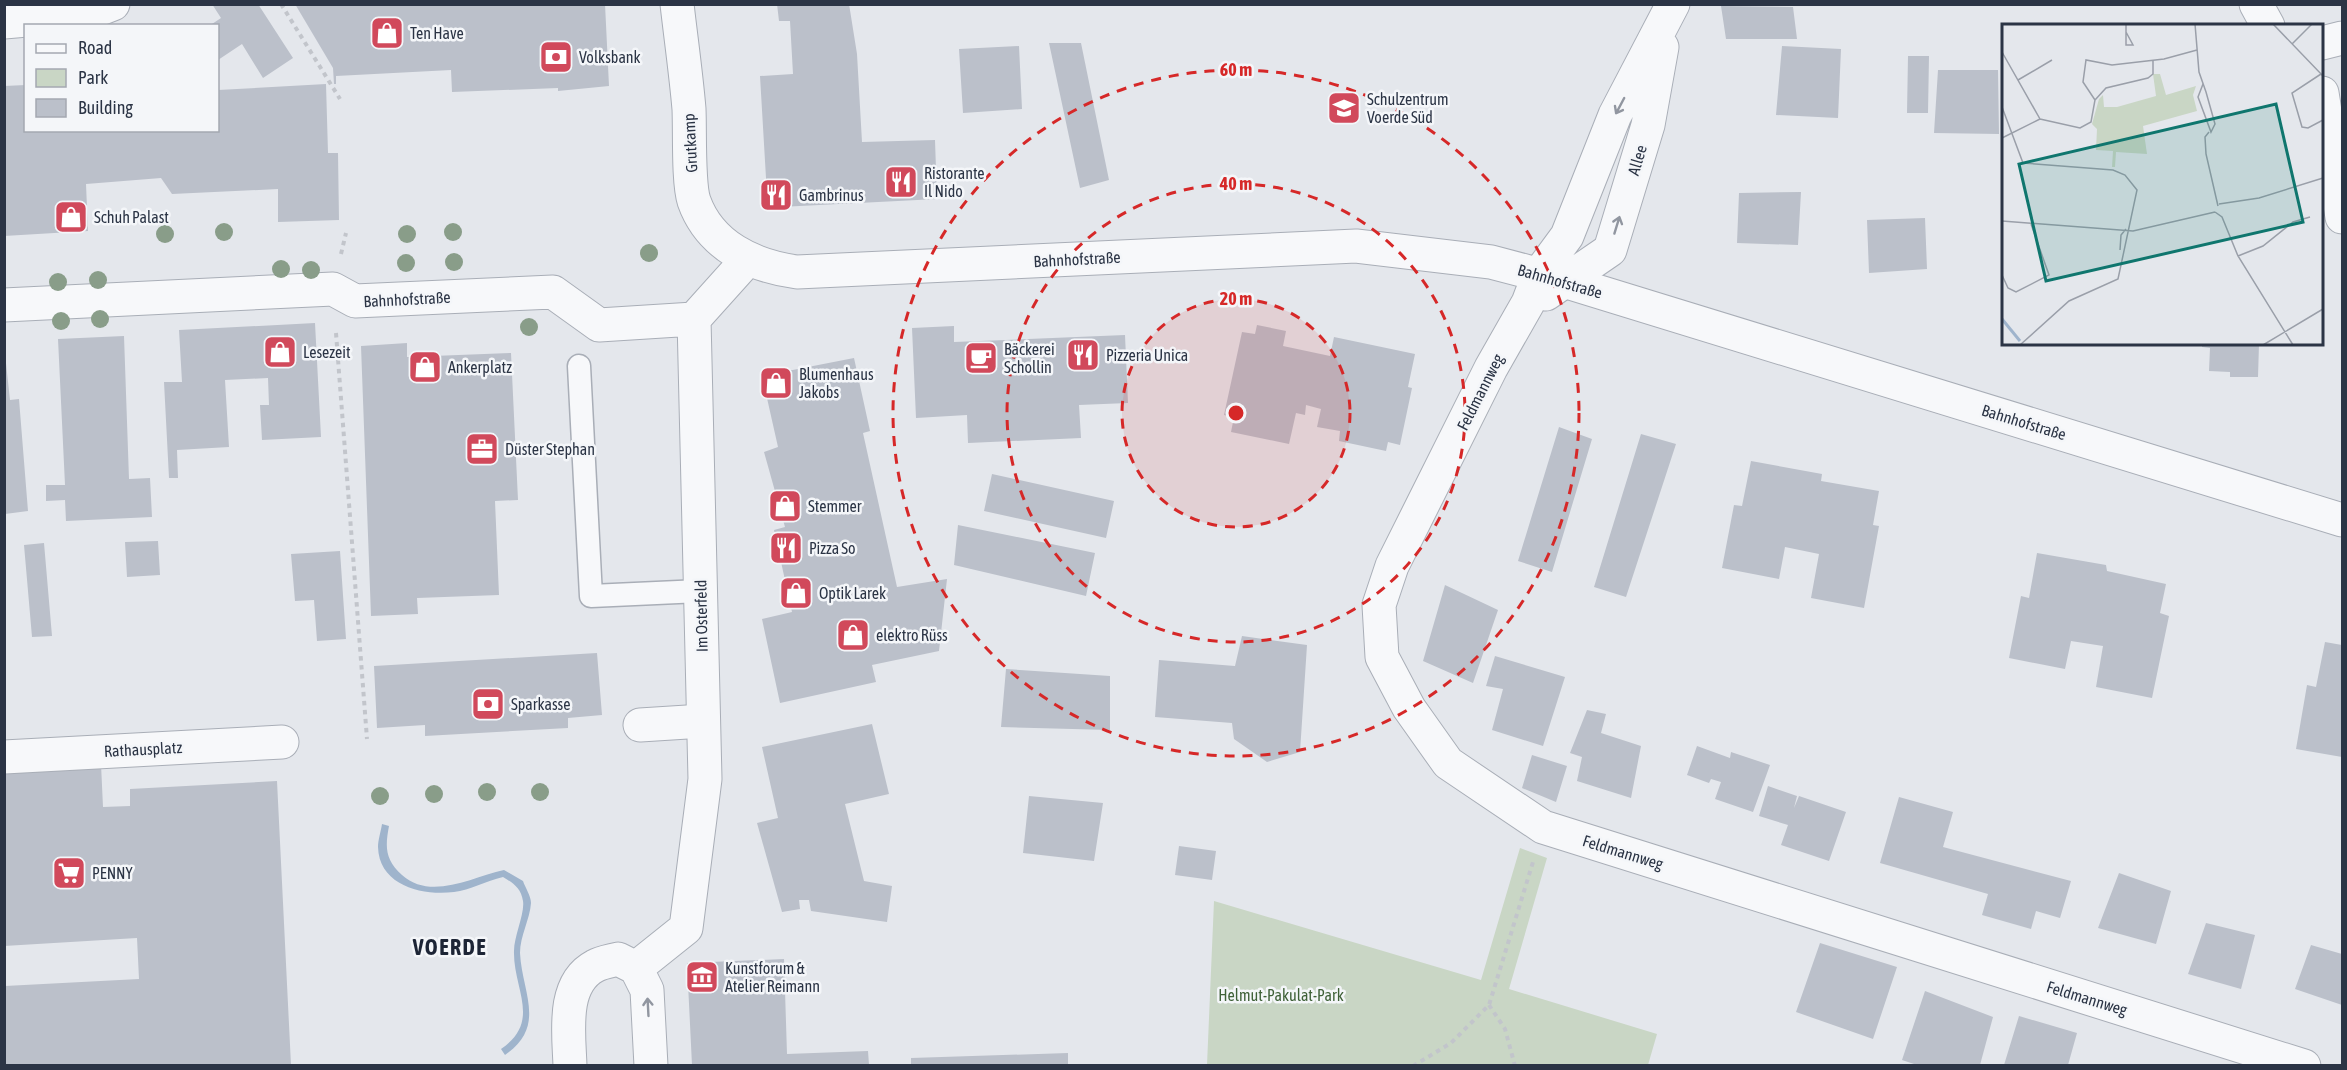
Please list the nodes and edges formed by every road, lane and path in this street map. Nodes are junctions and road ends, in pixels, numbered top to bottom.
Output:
1 (113, 4) edge
2 (281, 4) edge
3 (677, 4) edge
4 (2256, 4) edge
5 (1670, 11) edge
6 (4, 22) edge
7 (2267, 24) edge
8 (2343, 38) edge
9 (2323, 44) edge
10 (340, 99) dead end
11 (2323, 99) edge
12 (2343, 217) edge
13 (747, 260) junction
14 (1545, 286) junction
15 (333, 289) junction
16 (4, 305) edge
17 (694, 319) junction
18 (579, 366) dead end
19 (2343, 520) edge
20 (700, 591) junction
21 (704, 721) junction
22 (640, 725) dead end
23 (367, 739) dead end
24 (282, 742) dead end
25 (4, 757) edge
26 (1544, 827) junction
27 (636, 968) junction
28 (1489, 1005) junction
29 (570, 1065) edge
30 (651, 1065) edge
31 (1413, 1065) edge
32 (1515, 1065) edge
33 (2304, 1065) edge

1 - 6 street
2 - 10 path
3 - 13 street, Grutkamp
4 - 7 street
5 -> 14 street, Allee
14 -> 5 street, Allee
8 - 9 street
11 - 12 street
13 - 14 street, Bahnhofstraße
13 - 17 street
14 - 19 street, Bahnhofstraße
14 - 26 street, Feldmannweg
15 - 16 street, Bahnhofstraße
15 - 17 street, Bahnhofstraße
15 - 23 path
17 - 20 street, Im Osterfeld
18 - 20 lane
20 - 21 street, Im Osterfeld
21 - 22 street
21 - 27 street, Im Osterfeld
24 - 25 street, Rathausplatz
26 - 28 path
26 - 33 street, Feldmannweg
27 - 29 street
30 -> 27 street
28 - 31 path
28 - 32 path

